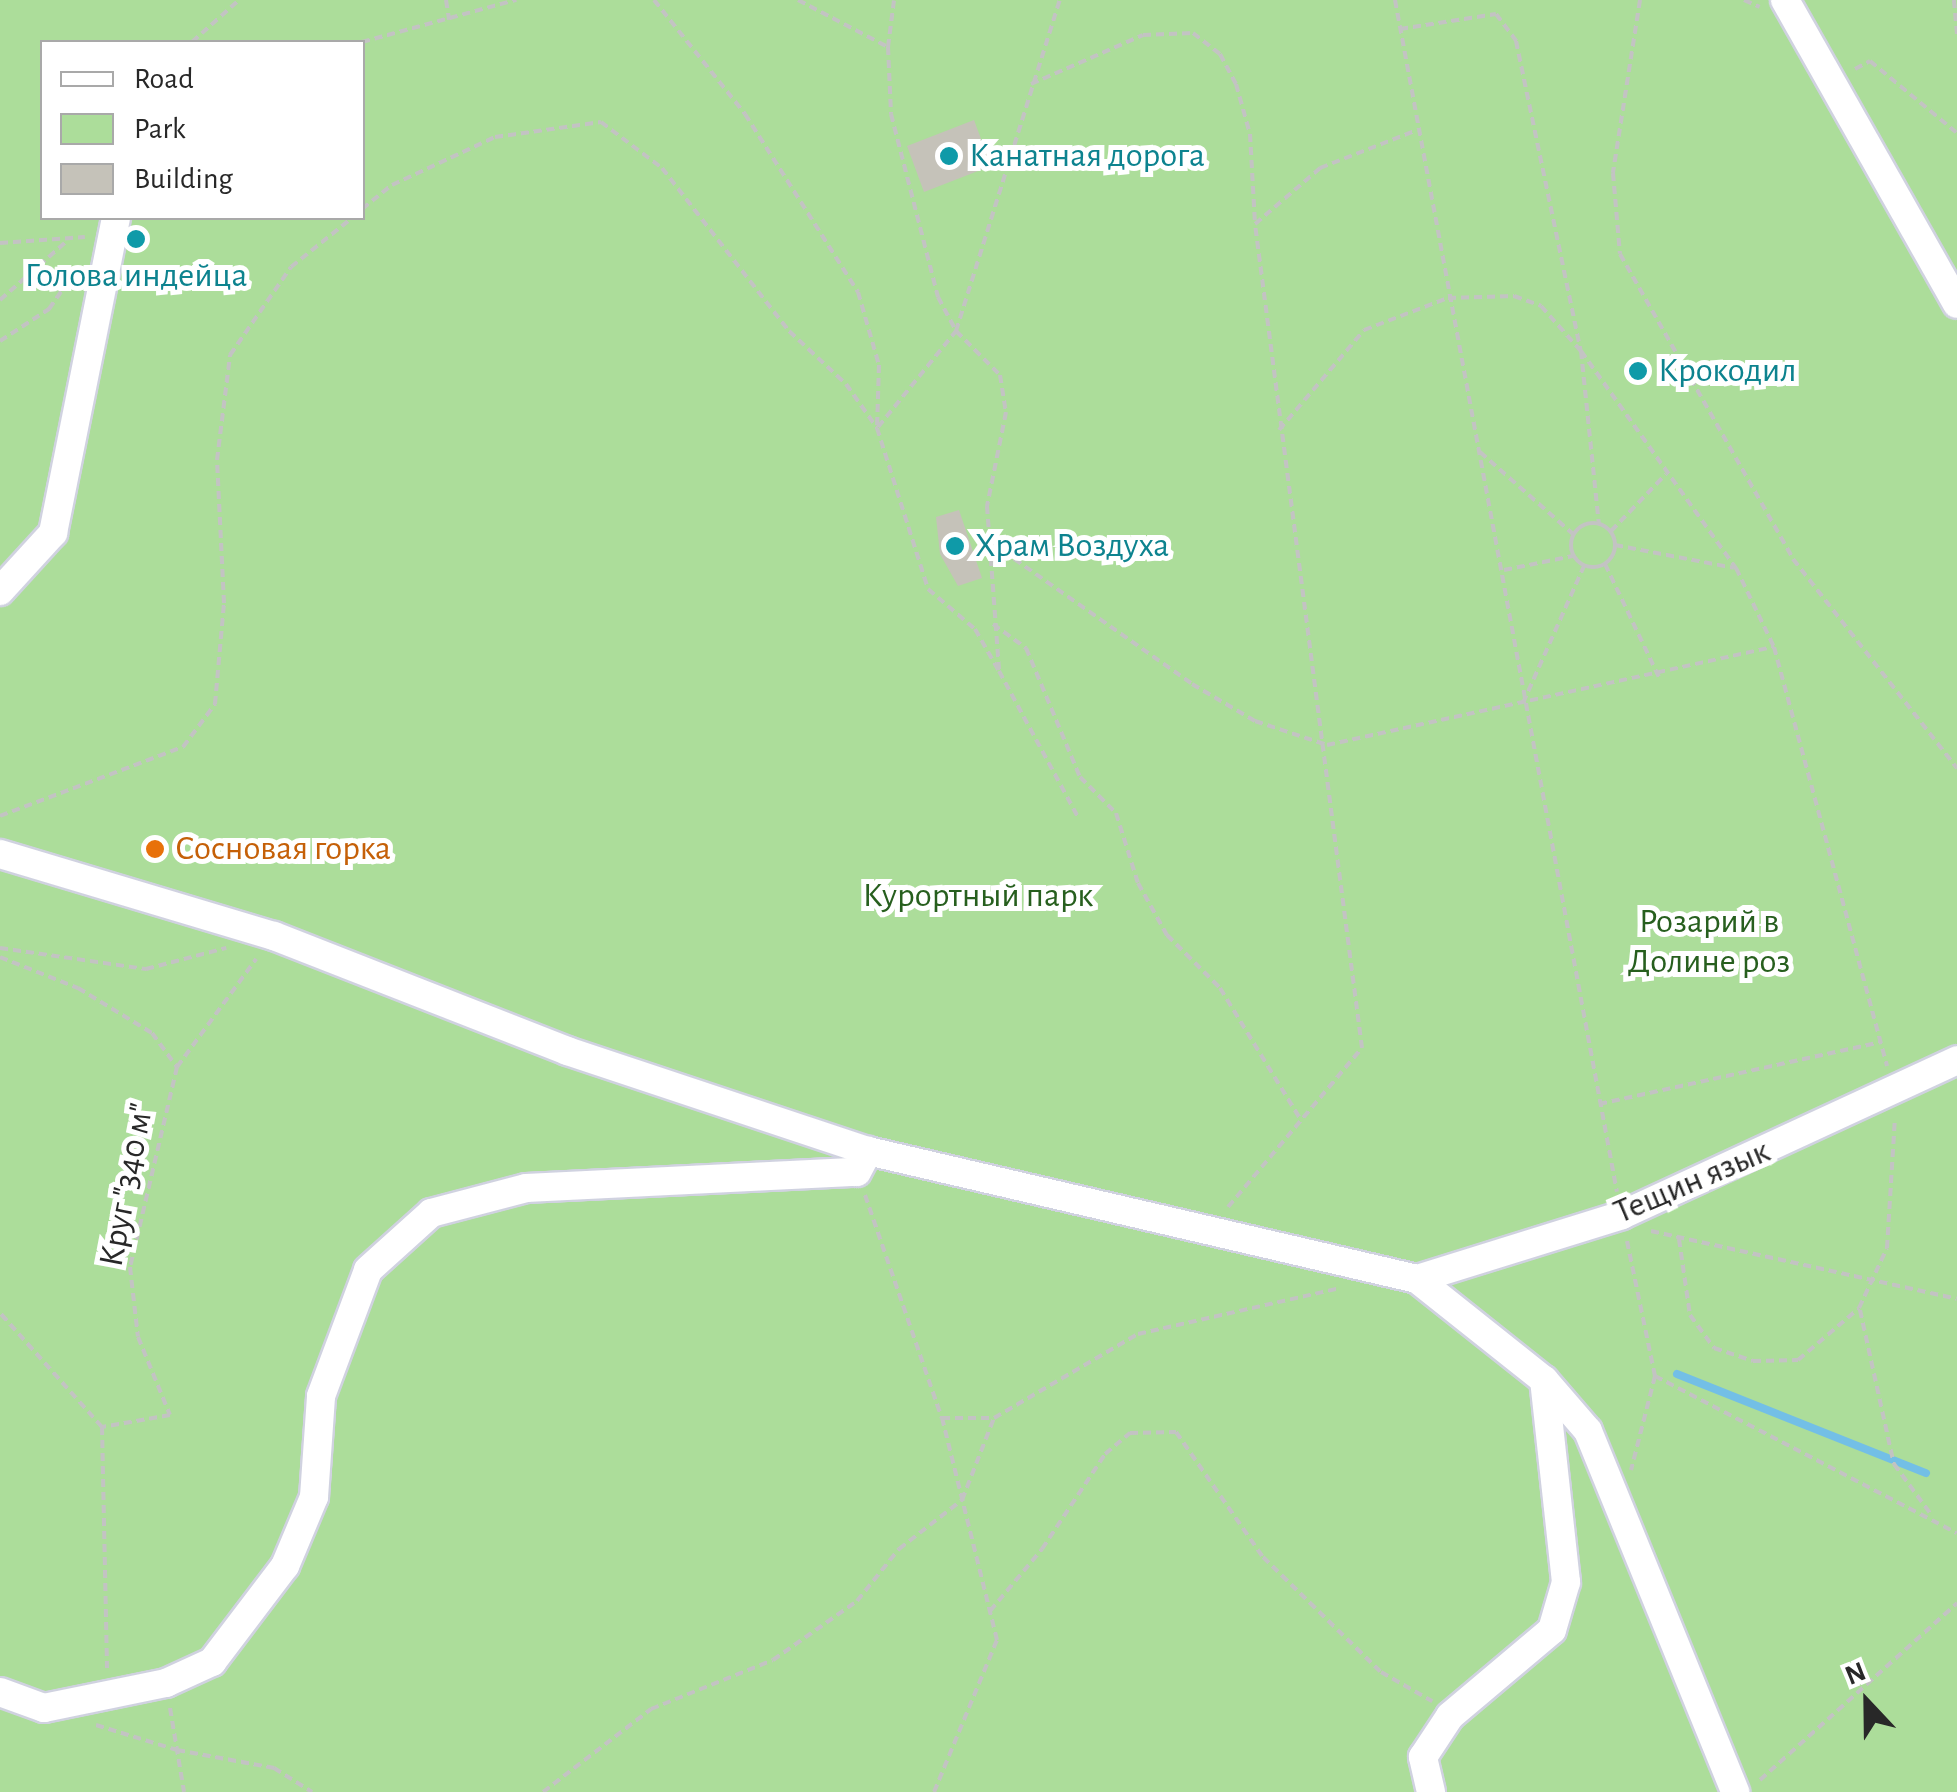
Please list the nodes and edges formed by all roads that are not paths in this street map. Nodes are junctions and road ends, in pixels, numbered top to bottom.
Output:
1 (1786, 0) edge
2 (108, 227) edge
3 (1957, 304) edge
4 (0, 590) edge
5 (0, 854) edge
6 (1957, 1060) edge
7 (862, 1162) junction
8 (1417, 1279) junction
9 (1544, 1380) junction
10 (0, 1692) edge
11 (1431, 1792) edge
12 (1735, 1792) edge

1 - 3 lane
2 - 4 lane
5 - 7 lane
6 - 8 lane, Тещин язык
7 - 8 lane
7 - 10 lane
8 - 9 lane
9 - 11 lane
9 - 12 lane

